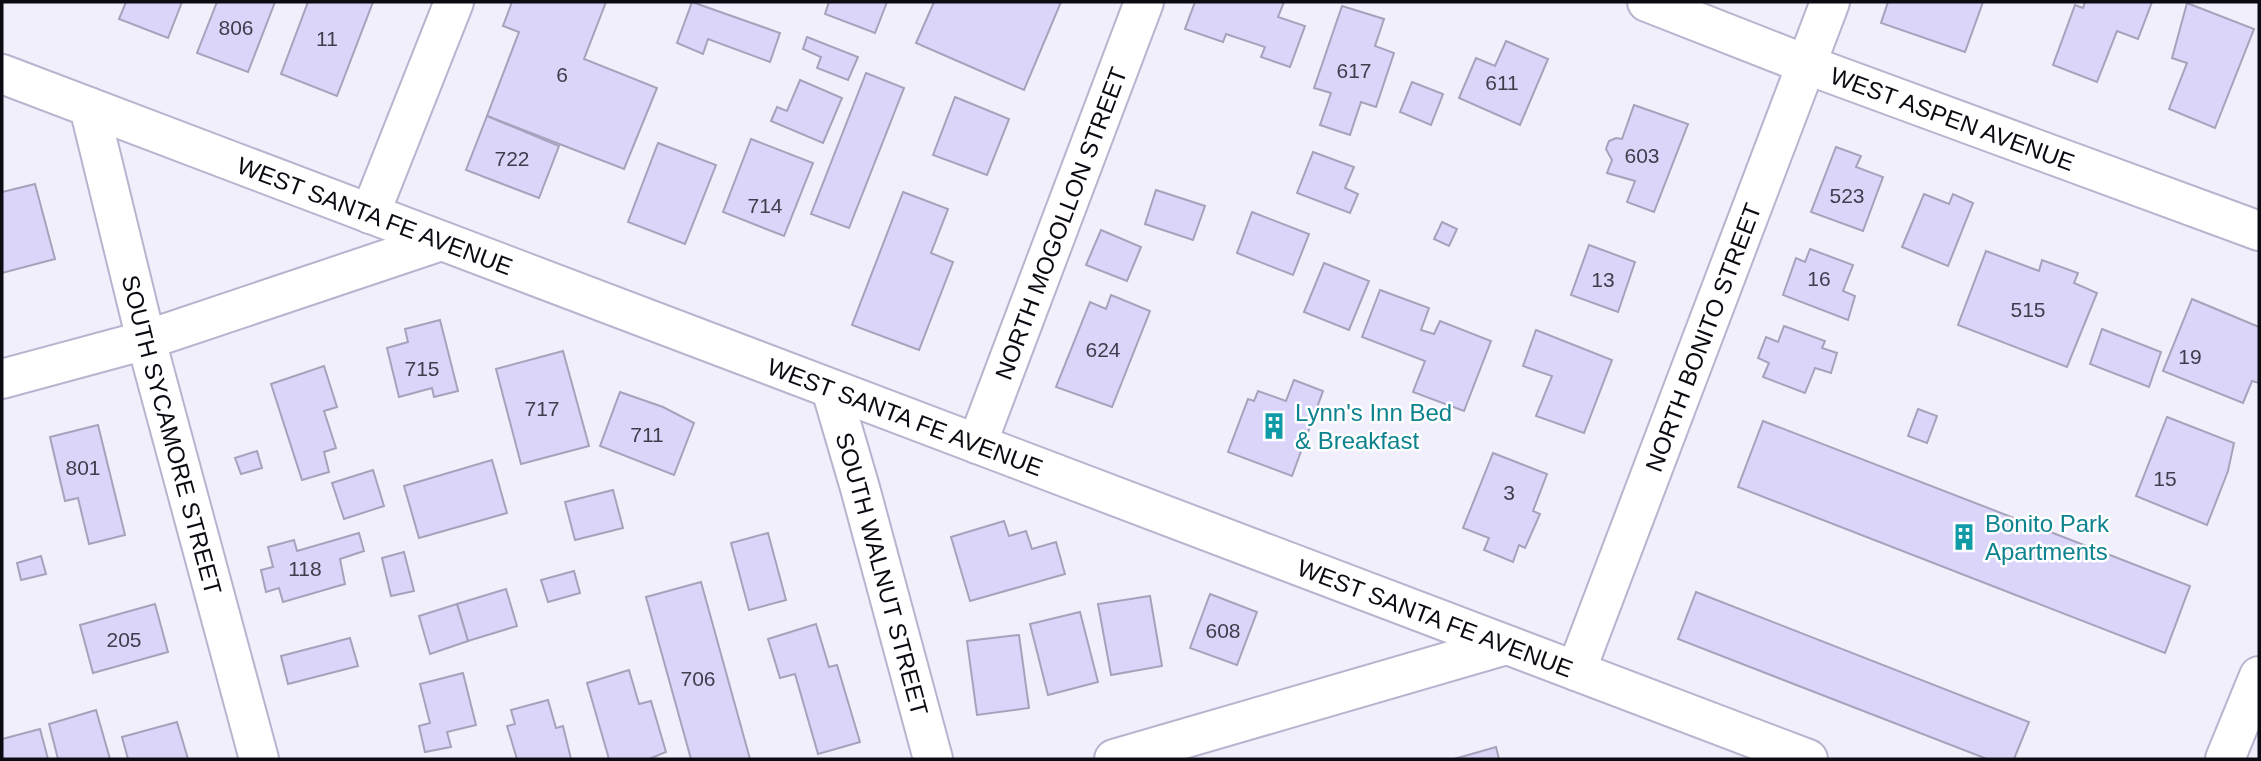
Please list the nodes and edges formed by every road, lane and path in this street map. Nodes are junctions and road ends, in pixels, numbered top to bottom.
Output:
1 (454, 2) edge
2 (1144, 2) edge
3 (1647, 2) edge
4 (1830, 2) edge
5 (1805, 64) junction
6 (2, 74) edge
7 (89, 107) junction
8 (370, 214) junction
9 (2259, 231) edge
10 (441, 241) junction
11 (146, 340) junction
12 (2, 379) edge
13 (831, 388) junction
14 (977, 444) junction
15 (1506, 645) junction
16 (1576, 671) junction
17 (2259, 676) edge
18 (259, 759) edge
19 (933, 759) edge
20 (1114, 759) edge
21 (1808, 759) edge
22 (2225, 759) edge

1 - 8 street
2 - 14 street, NORTH MOGOLLON STREET
3 - 5 street, WEST ASPEN AVENUE
4 - 5 street, NORTH BONITO STREET
5 - 9 street, WEST ASPEN AVENUE
5 - 16 street, NORTH BONITO STREET
6 - 7 street, WEST SANTA FE AVENUE
7 - 8 street, WEST SANTA FE AVENUE
7 - 11 street, SOUTH SYCAMORE STREET
8 - 10 street, WEST SANTA FE AVENUE
10 - 11 street
10 - 13 street, WEST SANTA FE AVENUE
11 - 12 street
11 - 18 street, SOUTH SYCAMORE STREET
13 - 14 street, WEST SANTA FE AVENUE
13 - 19 street, SOUTH WALNUT STREET
14 - 15 street, WEST SANTA FE AVENUE
15 - 16 street, WEST SANTA FE AVENUE
15 - 20 street
16 - 21 street, WEST SANTA FE AVENUE
17 - 22 street

